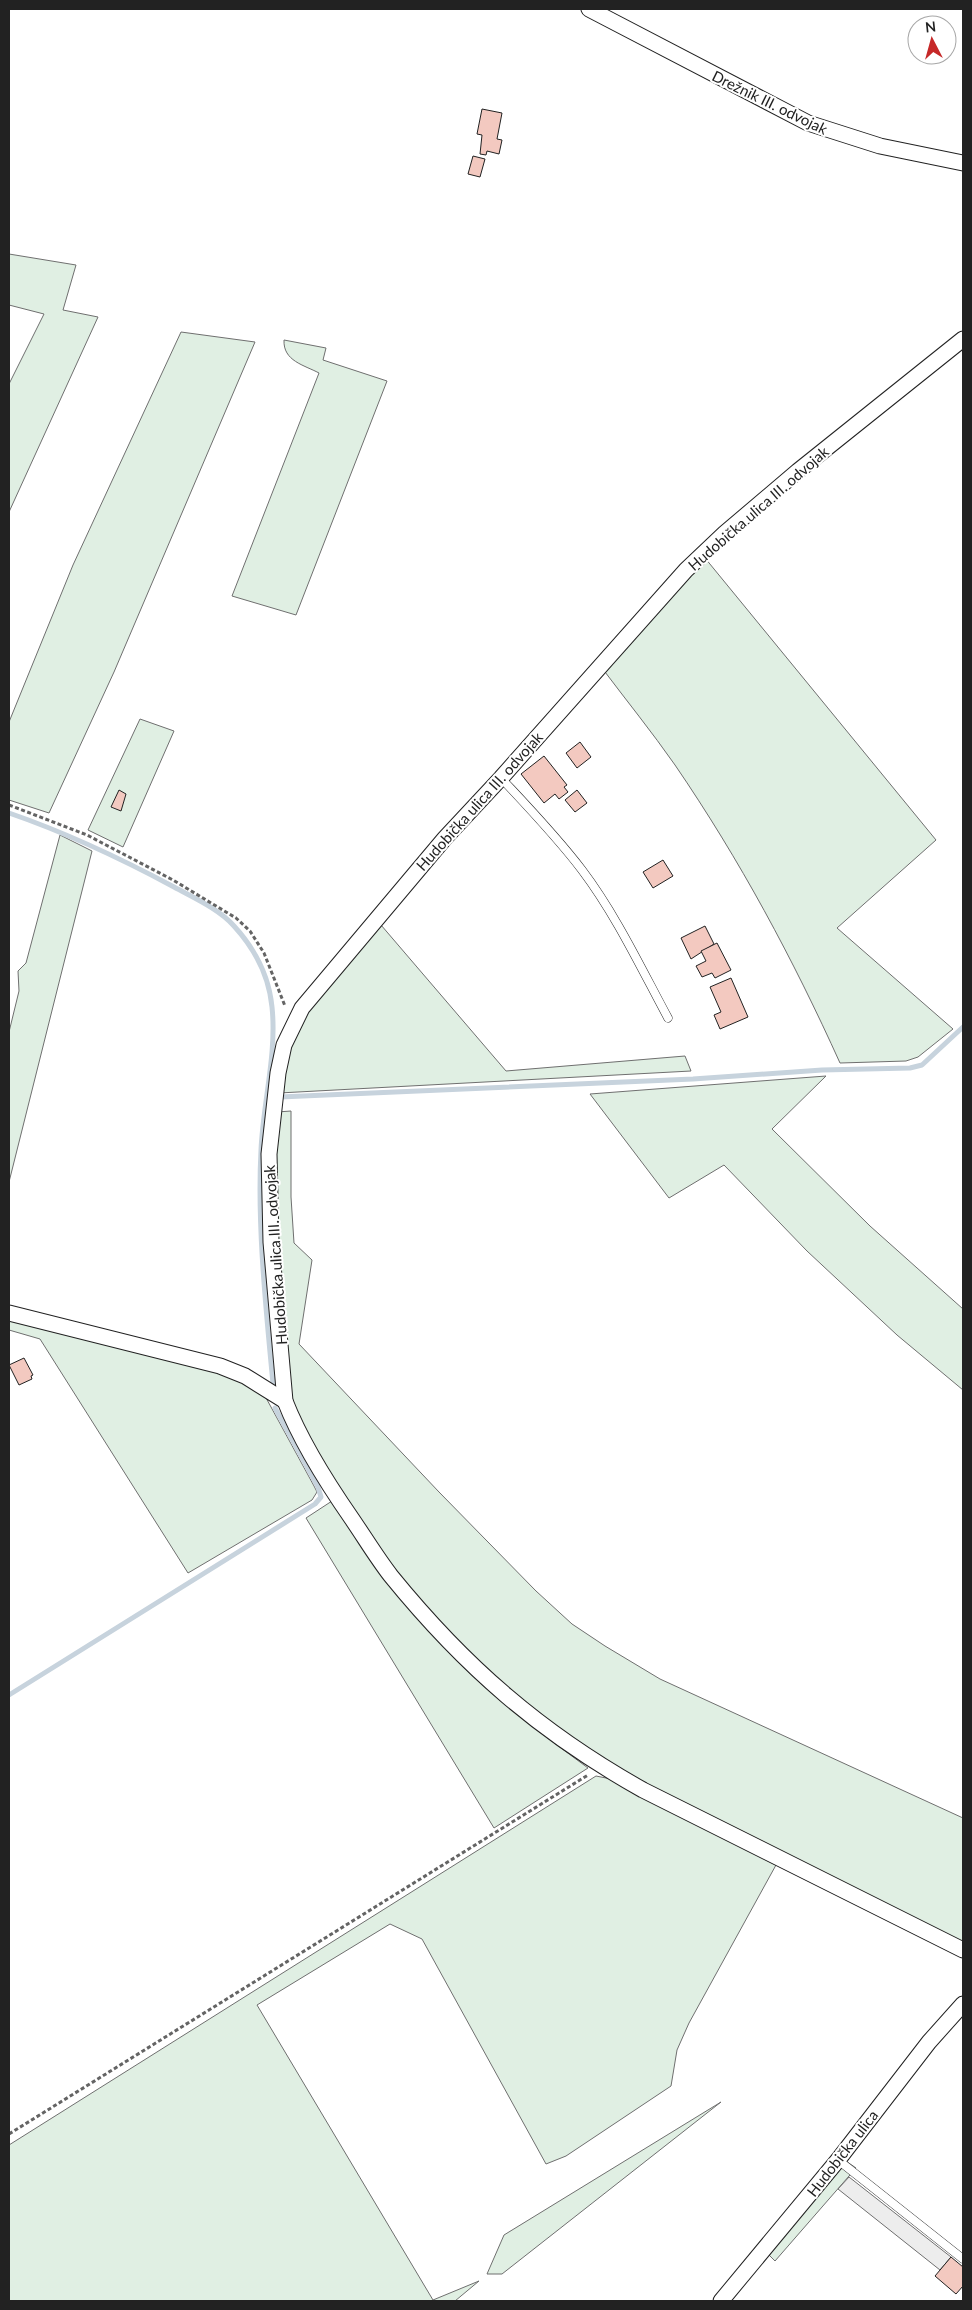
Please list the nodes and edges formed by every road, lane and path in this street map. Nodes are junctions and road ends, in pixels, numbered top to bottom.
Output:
1 (589, 9) edge
2 (963, 162) edge
3 (963, 339) edge
4 (501, 778) junction
5 (9, 805) edge
6 (668, 1018) dead end
7 (292, 1028) junction
8 (9, 1313) edge
9 (285, 1401) junction
10 (601, 1766) junction
11 (963, 1950) edge
12 (963, 2004) edge
13 (9, 2134) edge
14 (838, 2160) junction
15 (963, 2259) edge
16 (721, 2301) edge

1 - 2 street, Drežnik III. odvojak
3 - 4 street, Hudobička ulica III. odvojak
4 - 6 lane
4 - 7 street, Hudobička ulica III. odvojak
5 - 7 path
7 - 9 street, Hudobička ulica III. odvojak
8 - 9 street
9 - 10 street
10 - 11 street
10 - 13 path
12 - 14 street, Hudobička ulica
14 - 15 lane
14 - 16 street, Hudobička ulica

